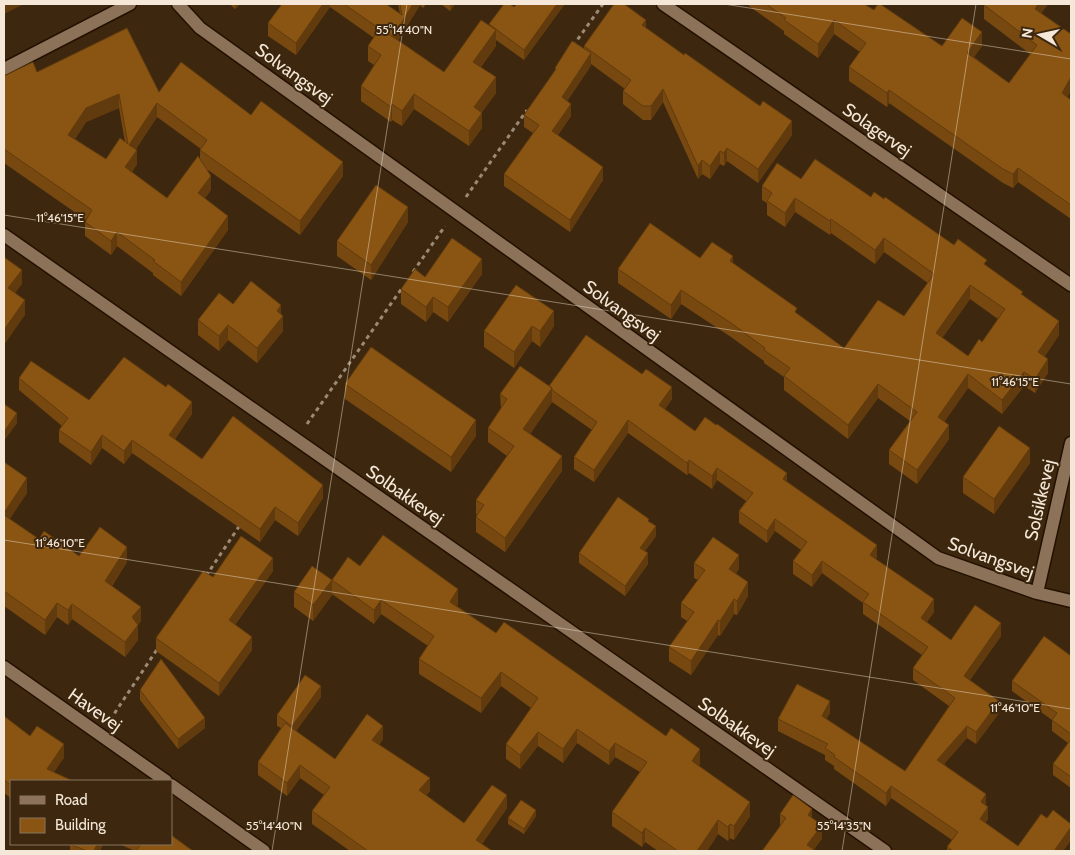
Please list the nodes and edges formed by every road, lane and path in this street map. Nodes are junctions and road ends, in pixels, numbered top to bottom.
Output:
1 (130, 4) edge
2 (178, 4) edge
3 (603, 4) edge
4 (662, 4) edge
5 (569, 52) edge
6 (4, 69) edge
7 (529, 108) edge
8 (454, 212) junction
9 (4, 235) edge
10 (409, 277) edge
11 (1071, 285) edge
12 (404, 286) edge
13 (296, 440) junction
14 (1071, 443) edge
15 (242, 522) edge
16 (204, 579) edge
17 (1036, 593) junction
18 (1071, 601) edge
19 (160, 645) edge
20 (4, 668) edge
21 (100, 735) junction
22 (165, 780) edge
23 (172, 786) edge
24 (264, 851) edge
25 (885, 851) edge

1 - 6 street
2 - 8 street, Solvangsvej
3 - 5 path
4 - 11 street, Solagervej
7 - 8 path
8 - 10 path
8 - 17 street, Solvangsvej
9 - 13 street, Solbakkevej
12 - 13 path
13 - 25 street, Solbakkevej
14 - 17 street, Solsikkevej
15 - 16 path
17 - 18 street, Solvangsvej
19 - 21 path
20 - 21 street, Havevej
21 - 22 street, Havevej
23 - 24 street

